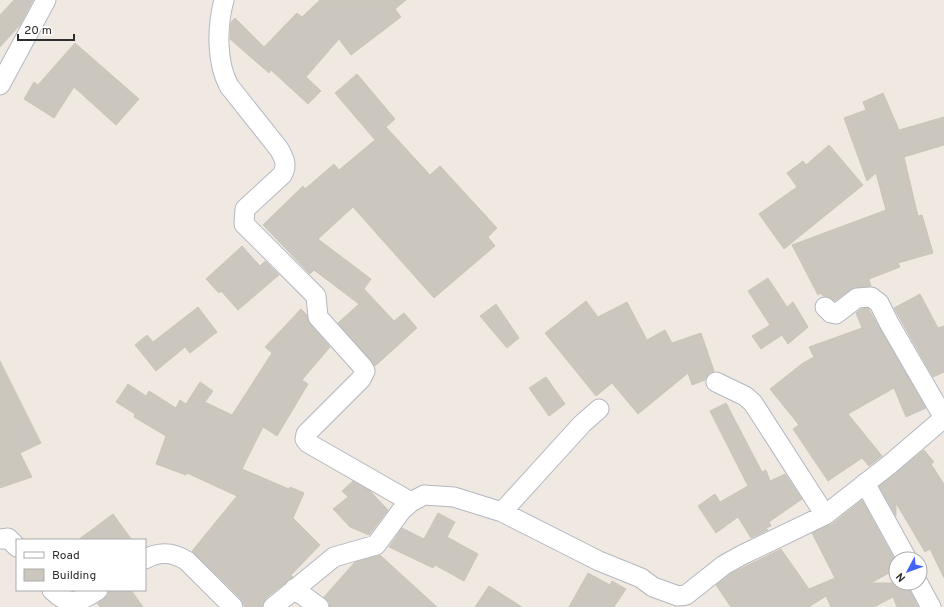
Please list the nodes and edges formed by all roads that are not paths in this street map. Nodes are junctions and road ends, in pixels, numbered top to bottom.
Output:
1 (46, 0) edge
2 (224, 0) edge
3 (0, 85) edge
4 (825, 307) dead end
5 (716, 382) dead end
6 (599, 409) dead end
7 (865, 483) junction
8 (411, 502) junction
9 (502, 512) junction
10 (825, 515) junction
11 (0, 539) edge
12 (16, 546) edge
13 (903, 551) edge
14 (146, 559) edge
15 (294, 588) junction
16 (53, 591) edge
17 (922, 591) edge
18 (92, 599) edge
19 (675, 600) edge
20 (233, 607) edge
21 (273, 607) edge
22 (319, 607) edge
23 (931, 607) edge

1 - 3 street
2 - 8 street
4 - 7 street
5 - 10 street
6 - 9 street
7 - 10 street
7 - 13 street
8 - 9 street
8 - 15 street
9 - 19 street
10 - 19 street
11 - 12 street
14 - 20 street
15 - 21 street
15 - 22 street
16 - 18 street
17 - 23 street

